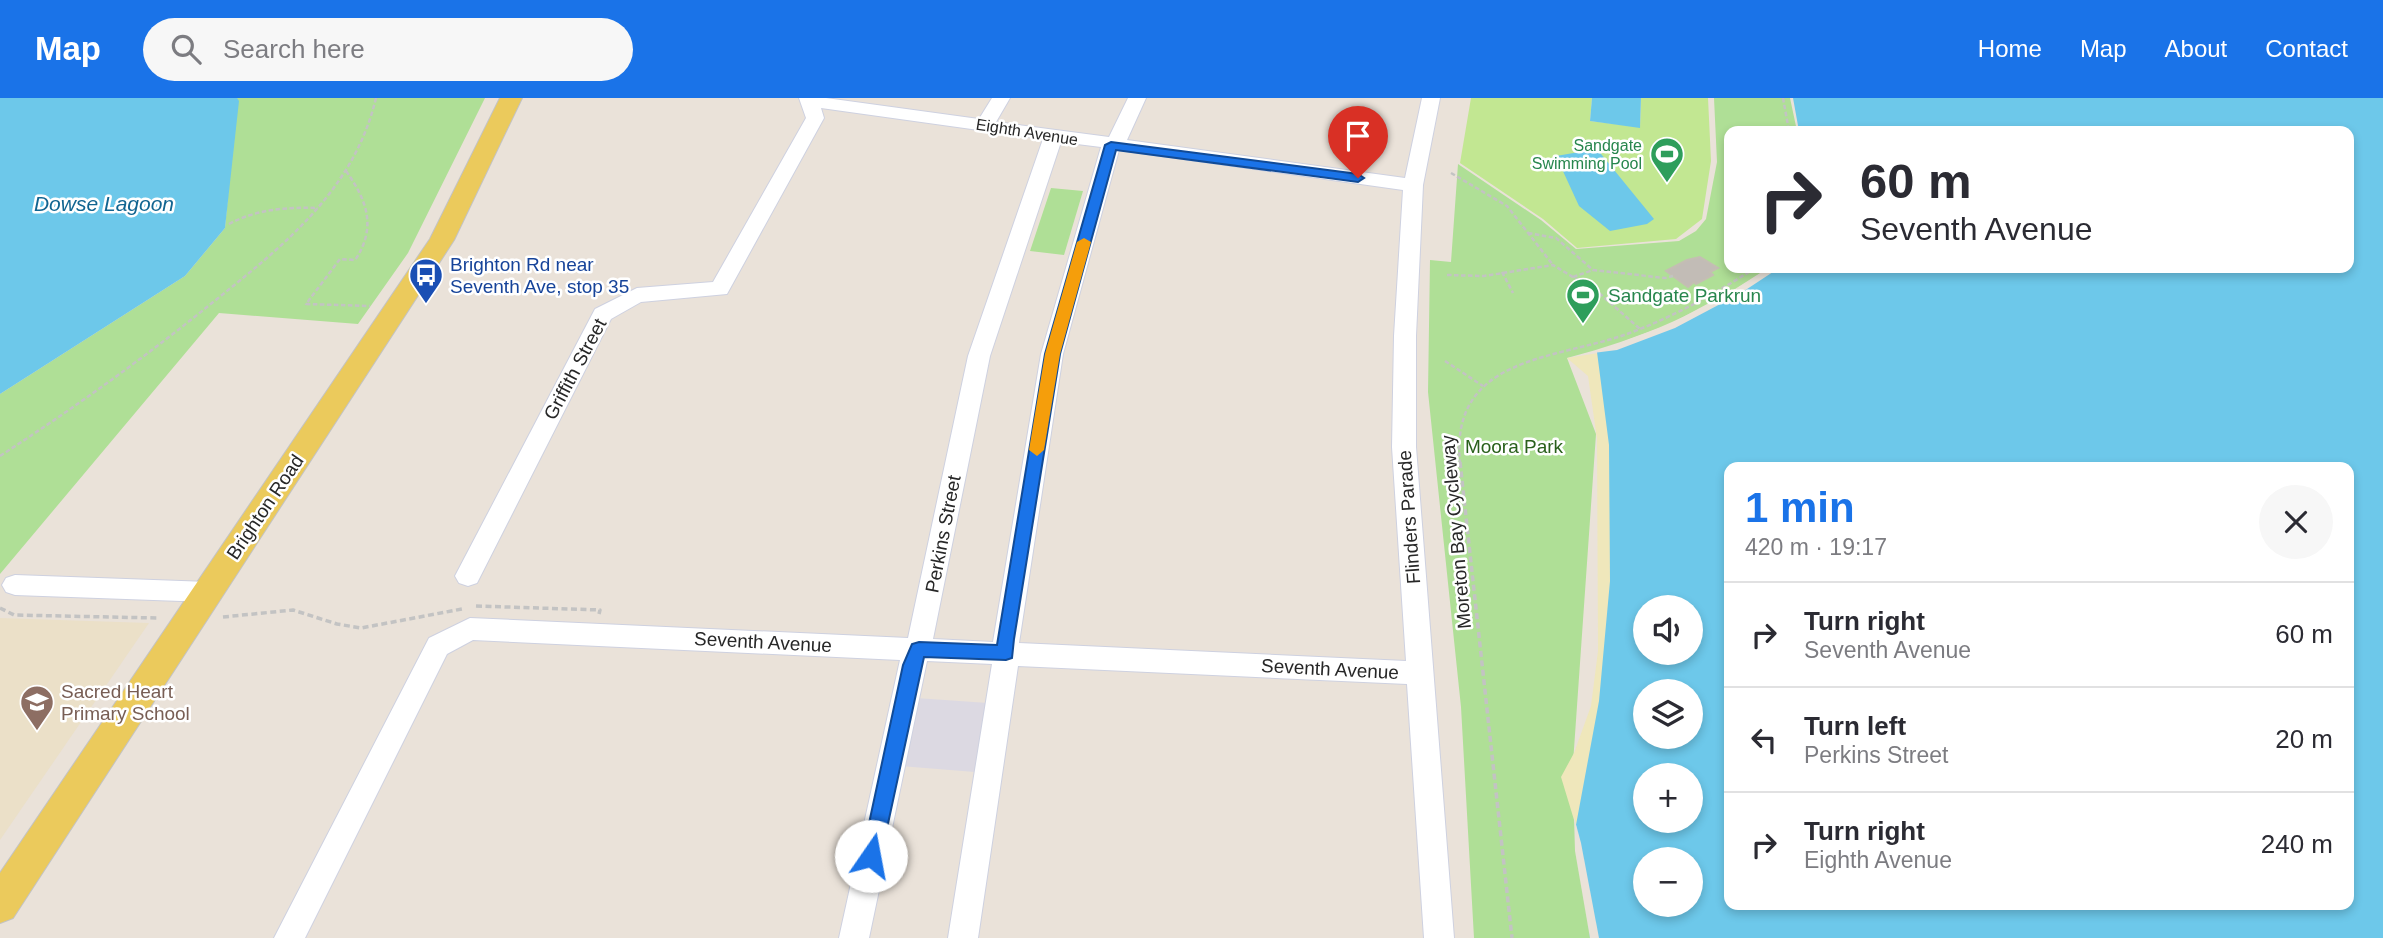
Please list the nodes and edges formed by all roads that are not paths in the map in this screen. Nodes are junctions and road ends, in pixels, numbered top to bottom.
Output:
1 (511, 98) edge
2 (1001, 98) edge
3 (1137, 98) edge
4 (1431, 98) edge
5 (808, 100) edge
6 (985, 125) junction
7 (1054, 136) junction
8 (1111, 145) junction
9 (1413, 185) junction
10 (468, 576) dead end
11 (15, 585) dead end
12 (211, 605) junction
13 (919, 649) junction
14 (1006, 653) junction
15 (1420, 673) junction
16 (0, 905) edge
17 (289, 938) edge
18 (854, 938) edge
19 (962, 938) edge
20 (1439, 938) edge

1 - 12 main road, Brighton Road
2 - 6 street
3 - 8 street
4 - 9 street, Flinders Parade
5 - 6 street, Eighth Avenue
5 - 10 street, Griffith Street
6 - 7 street, Eighth Avenue
7 - 8 street, Eighth Avenue
7 - 13 street, Perkins Street
8 - 9 street, Eighth Avenue
8 - 14 street
9 - 15 street, Flinders Parade
11 - 12 street
12 - 16 main road, Brighton Road
13 - 14 street, Seventh Avenue
13 - 17 street, Seventh Avenue
13 - 18 street, Perkins Street
14 - 15 street, Seventh Avenue
14 - 19 street
15 - 20 street, Flinders Parade

